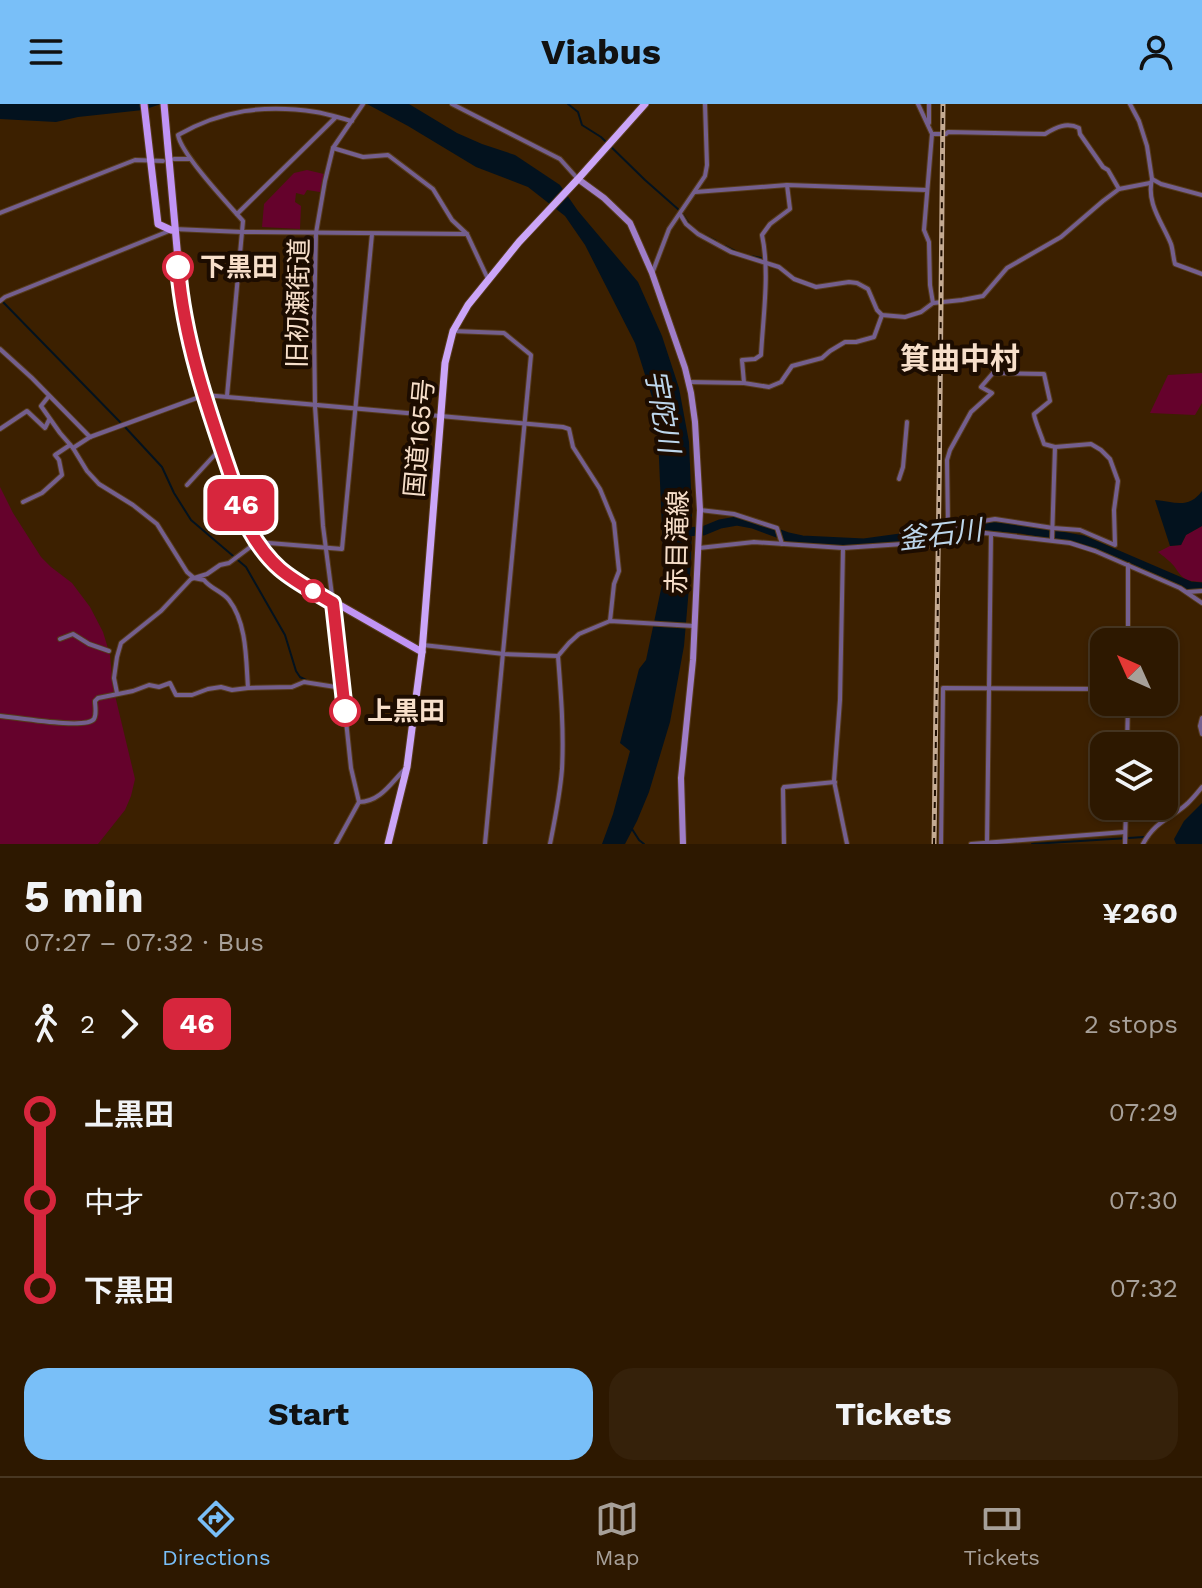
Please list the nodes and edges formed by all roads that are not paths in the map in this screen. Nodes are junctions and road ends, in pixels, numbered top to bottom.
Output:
1 (144, 104) edge
2 (164, 104) edge
3 (363, 104) edge
4 (452, 104) edge
5 (645, 104) edge
6 (705, 104) edge
7 (918, 104) edge
8 (929, 104) edge
9 (1130, 104) edge
10 (335, 117) junction
11 (353, 120) junction
12 (929, 125) junction
13 (932, 134) junction
14 (333, 148) junction
15 (174, 159) dead end
16 (190, 159) junction
17 (150, 160) junction
18 (163, 161) dead end
19 (1151, 181) junction
20 (576, 182) junction
21 (787, 185) junction
22 (1119, 189) junction
23 (927, 190) junction
24 (695, 192) junction
25 (1202, 195) edge
26 (0, 213) edge
27 (237, 214) junction
28 (680, 214) junction
29 (173, 229) junction
30 (242, 232) junction
31 (316, 233) junction
32 (372, 234) junction
33 (467, 234) junction
34 (764, 262) junction
35 (652, 273) junction
36 (1202, 274) edge
37 (488, 279) junction
38 (2, 299) edge
39 (933, 303) junction
40 (882, 315) junction
41 (453, 331) junction
42 (0, 349) edge
43 (688, 382) junction
44 (744, 383) junction
45 (205, 395) junction
46 (49, 396) junction
47 (227, 396) junction
48 (315, 406) junction
49 (356, 409) junction
50 (440, 417) junction
51 (50, 419) junction
52 (907, 422) dead end
53 (524, 425) junction
54 (0, 429) edge
55 (90, 437) junction
56 (71, 446) junction
57 (222, 446) junction
58 (1055, 447) junction
59 (899, 479) dead end
60 (187, 485) dead end
61 (23, 502) dead end
62 (700, 510) junction
63 (1053, 529) junction
64 (902, 534) dead end
65 (991, 534) junction
66 (1052, 539) junction
67 (782, 541) junction
68 (257, 542) junction
69 (903, 543) junction
70 (927, 547) dead end
71 (326, 548) junction
72 (699, 548) junction
73 (843, 548) junction
74 (1128, 565) junction
75 (194, 578) junction
76 (1202, 591) edge
77 (1188, 592) junction
78 (333, 603) junction
79 (1202, 603) edge
80 (610, 621) junction
81 (693, 626) junction
82 (1128, 628) edge
83 (60, 639) dead end
84 (422, 649) junction
85 (109, 651) dead end
86 (504, 654) junction
87 (558, 656) junction
88 (989, 687) junction
89 (248, 688) junction
90 (342, 688) junction
91 (1090, 689) edge
92 (117, 693) junction
93 (0, 716) edge
94 (1202, 718) edge
95 (1202, 734) edge
96 (407, 767) junction
97 (835, 782) junction
98 (1202, 787) edge
99 (359, 802) junction
100 (1125, 820) edge
101 (1125, 832) junction
102 (1125, 842) edge
103 (987, 843) edge
104 (336, 844) edge
105 (388, 844) edge
106 (485, 844) edge
107 (550, 844) edge
108 (683, 844) edge
109 (784, 844) edge
110 (847, 844) edge
111 (941, 844) edge
112 (971, 844) edge
113 (1143, 844) edge

1 - 17 main road
2 - 29 main road
3 - 11 street
4 - 20 street
5 - 20 highway, 国道165号
6 - 24 street
7 - 12 street
8 - 12 street
9 - 19 street
10 - 11 street
10 - 16 street
10 - 27 street
11 - 14 street
12 - 13 street
13 - 22 street
13 - 23 street
14 - 31 street, 旧初瀬街道
14 - 33 street
15 - 16 street
16 - 27 street
17 - 18 street
17 - 26 street
17 - 29 main road
19 - 22 street
19 - 25 street
19 - 36 street
20 - 35 main road, 赤目滝線
20 - 37 highway, 国道165号
21 - 23 street
21 - 24 street
21 - 34 street
22 - 39 street
23 - 39 street
24 - 28 street
27 - 30 street
28 - 34 street
28 - 35 street
29 - 30 street
29 - 38 street
29 - 45 main road
30 - 31 street
30 - 47 street
31 - 32 street
31 - 48 street, 旧初瀬街道
32 - 33 street
32 - 49 street
33 - 37 street
34 - 40 street
34 - 44 street
35 - 43 main road, 赤目滝線
37 - 41 highway, 国道165号
39 - 40 street
40 - 44 street
41 - 50 highway, 国道165号
41 - 53 street
42 - 46 street
43 - 44 street
43 - 62 main road, 赤目滝線
45 - 47 street
45 - 55 street
45 - 57 main road
46 - 51 street
46 - 55 street
47 - 48 street
48 - 49 street
48 - 71 street, 旧初瀬街道
49 - 50 street
49 - 71 street
50 - 53 street
50 - 84 highway, 国道165号
51 - 54 street
51 - 56 street
52 - 59 street
53 - 80 street
53 - 86 street
55 - 56 street
56 - 61 street
56 - 75 street
57 - 60 street
57 - 68 main road
58 - 63 street
58 - 63 street
58 - 63 street
62 - 67 street
62 - 72 main road, 赤目滝線
63 - 66 street
64 - 69 street
65 - 66 street
65 - 69 street
65 - 88 street
66 - 74 street
67 - 72 street
67 - 73 street
68 - 71 street
68 - 75 street
68 - 78 main road
69 - 70 street
69 - 73 street
71 - 78 street, 旧初瀬街道
72 - 81 main road, 赤目滝線
73 - 97 street
74 - 77 street
74 - 82 street
75 - 89 street
75 - 92 street
76 - 77 street
77 - 79 street
78 - 84 main road
78 - 90 street, 旧初瀬街道
80 - 81 street
80 - 87 street
81 - 108 main road, 赤目滝線
83 - 85 street
84 - 86 street
84 - 96 highway, 国道165号
86 - 87 street
86 - 106 street
87 - 107 street
88 - 91 street
88 - 103 street
88 - 111 street
89 - 90 street
89 - 92 street
90 - 99 street, 旧初瀬街道
92 - 93 street
94 - 95 street
96 - 99 street
96 - 105 highway, 国道165号
97 - 109 street
97 - 110 street
98 - 113 street
99 - 104 street
100 - 101 street
101 - 102 street
101 - 103 street
103 - 112 street

